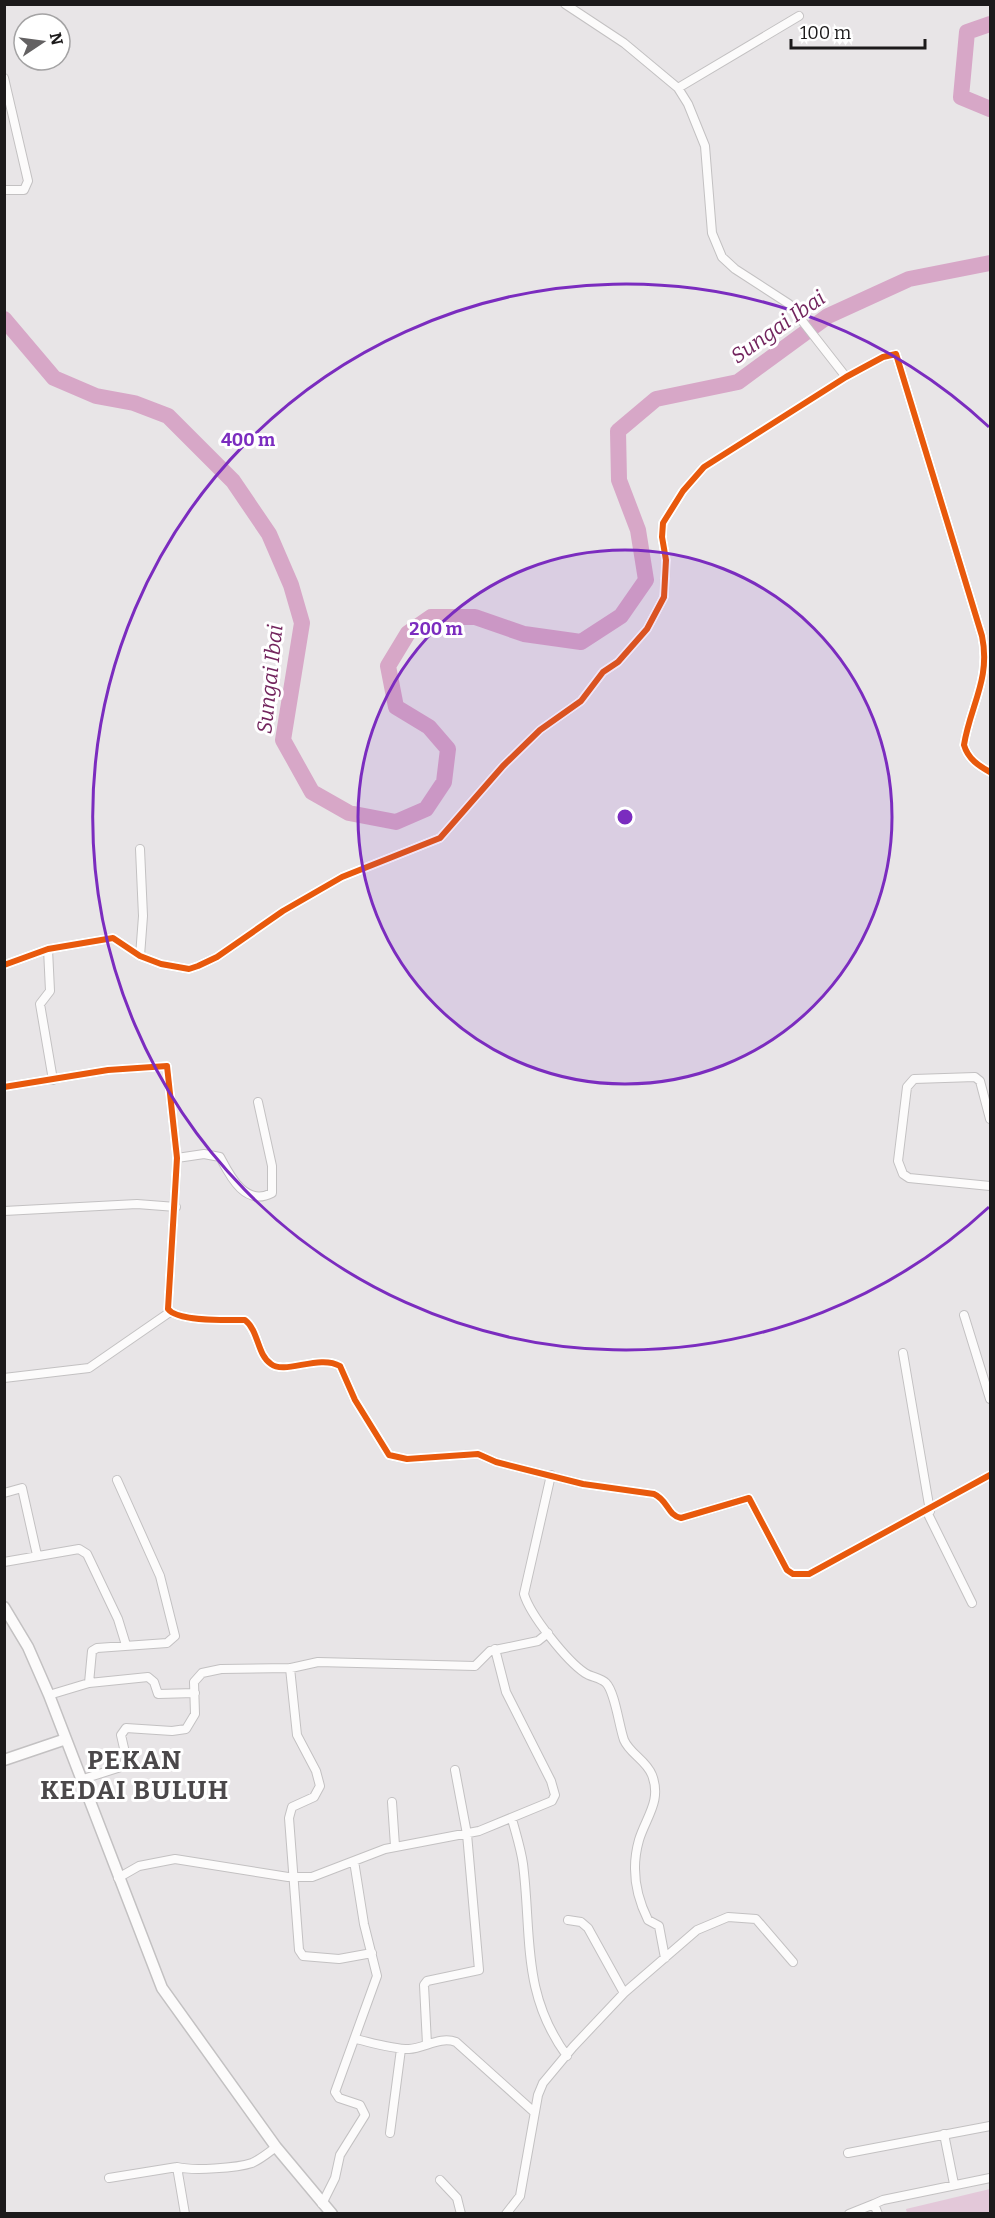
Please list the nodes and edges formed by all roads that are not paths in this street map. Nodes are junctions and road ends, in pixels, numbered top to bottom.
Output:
1 (565, 4) edge
2 (576, 7) edge
3 (799, 16) dead end
4 (4, 78) edge
5 (678, 88) junction
6 (4, 190) edge
7 (846, 376) junction
8 (990, 772) edge
9 (140, 849) dead end
10 (48, 949) junction
11 (140, 956) junction
12 (4, 965) edge
13 (53, 1080) junction
14 (4, 1087) edge
15 (258, 1102) dead end
16 (990, 1119) edge
17 (177, 1158) junction
18 (990, 1186) edge
19 (176, 1207) junction
20 (4, 1211) edge
21 (170, 1312) junction
22 (964, 1315) dead end
23 (903, 1353) dead end
24 (4, 1378) edge
25 (990, 1399) edge
26 (551, 1475) junction
27 (990, 1475) edge
28 (117, 1480) dead end
29 (4, 1493) edge
30 (928, 1511) junction
31 (37, 1555) junction
32 (4, 1562) edge
33 (972, 1603) dead end
34 (4, 1607) edge
35 (548, 1633) junction
36 (126, 1645) junction
37 (495, 1649) junction
38 (290, 1668) junction
39 (89, 1683) junction
40 (195, 1694) junction
41 (49, 1695) junction
42 (66, 1739) junction
43 (4, 1760) edge
44 (455, 1770) dead end
45 (80, 1780) junction
46 (393, 1802) dead end
47 (512, 1819) junction
48 (467, 1834) junction
49 (395, 1846) junction
50 (354, 1861) junction
51 (292, 1877) junction
52 (118, 1878) junction
53 (568, 1920) dead end
54 (372, 1953) junction
55 (665, 1959) junction
56 (793, 1962) dead end
57 (624, 1993) junction
58 (356, 2039) junction
59 (427, 2044) junction
60 (401, 2049) junction
61 (567, 2056) junction
62 (534, 2112) junction
63 (990, 2126) edge
64 (390, 2133) dead end
65 (945, 2134) junction
66 (276, 2147) junction
67 (848, 2153) dead end
68 (177, 2167) junction
69 (109, 2178) dead end
70 (990, 2178) edge
71 (440, 2180) dead end
72 (954, 2184) junction
73 (322, 2204) junction
74 (874, 2204) junction
75 (185, 2214) edge
76 (332, 2214) edge
77 (461, 2214) edge
78 (506, 2214) edge
79 (849, 2214) edge
80 (878, 2214) edge

1 - 2 street
2 - 5 street
3 - 5 street
4 - 6 street
5 - 7 street
7 - 8 street
7 - 11 street
9 - 11 street
10 - 11 street
10 - 12 street
10 - 13 street
13 - 14 street
13 - 17 street
15 - 17 street
16 - 18 street
17 - 19 street
19 - 20 street
19 - 21 street
21 - 24 street
21 - 26 street
22 - 25 street
23 - 30 street
26 - 30 street
26 - 35 street
27 - 30 street
28 - 36 street
29 - 31 street
30 - 33 street
31 - 32 street
31 - 36 street
34 - 41 main road
35 - 37 street
35 - 55 street
36 - 39 street
37 - 38 street
37 - 47 street
38 - 40 street
38 - 51 street
39 - 40 street
39 - 41 street
40 - 45 street
41 - 42 main road
42 - 43 main road
42 - 45 main road
44 - 48 street
45 - 52 main road
46 - 49 street
47 - 48 street
47 - 61 street
48 - 49 street
48 - 59 street
49 - 50 street
50 - 51 street
50 - 54 street
51 - 52 street
51 - 54 street
52 - 66 main road
53 - 57 street
54 - 58 street
55 - 56 street
55 - 57 street
57 - 61 street
58 - 60 street
58 - 73 street
59 - 60 street
59 - 62 street
60 - 64 street
61 - 62 street
62 - 78 street
63 - 65 street
65 - 67 street
65 - 72 street
66 - 68 street
66 - 73 main road
68 - 69 street
68 - 75 street
70 - 72 street
71 - 77 street
72 - 74 street
73 - 76 main road
74 - 79 street
74 - 80 street

